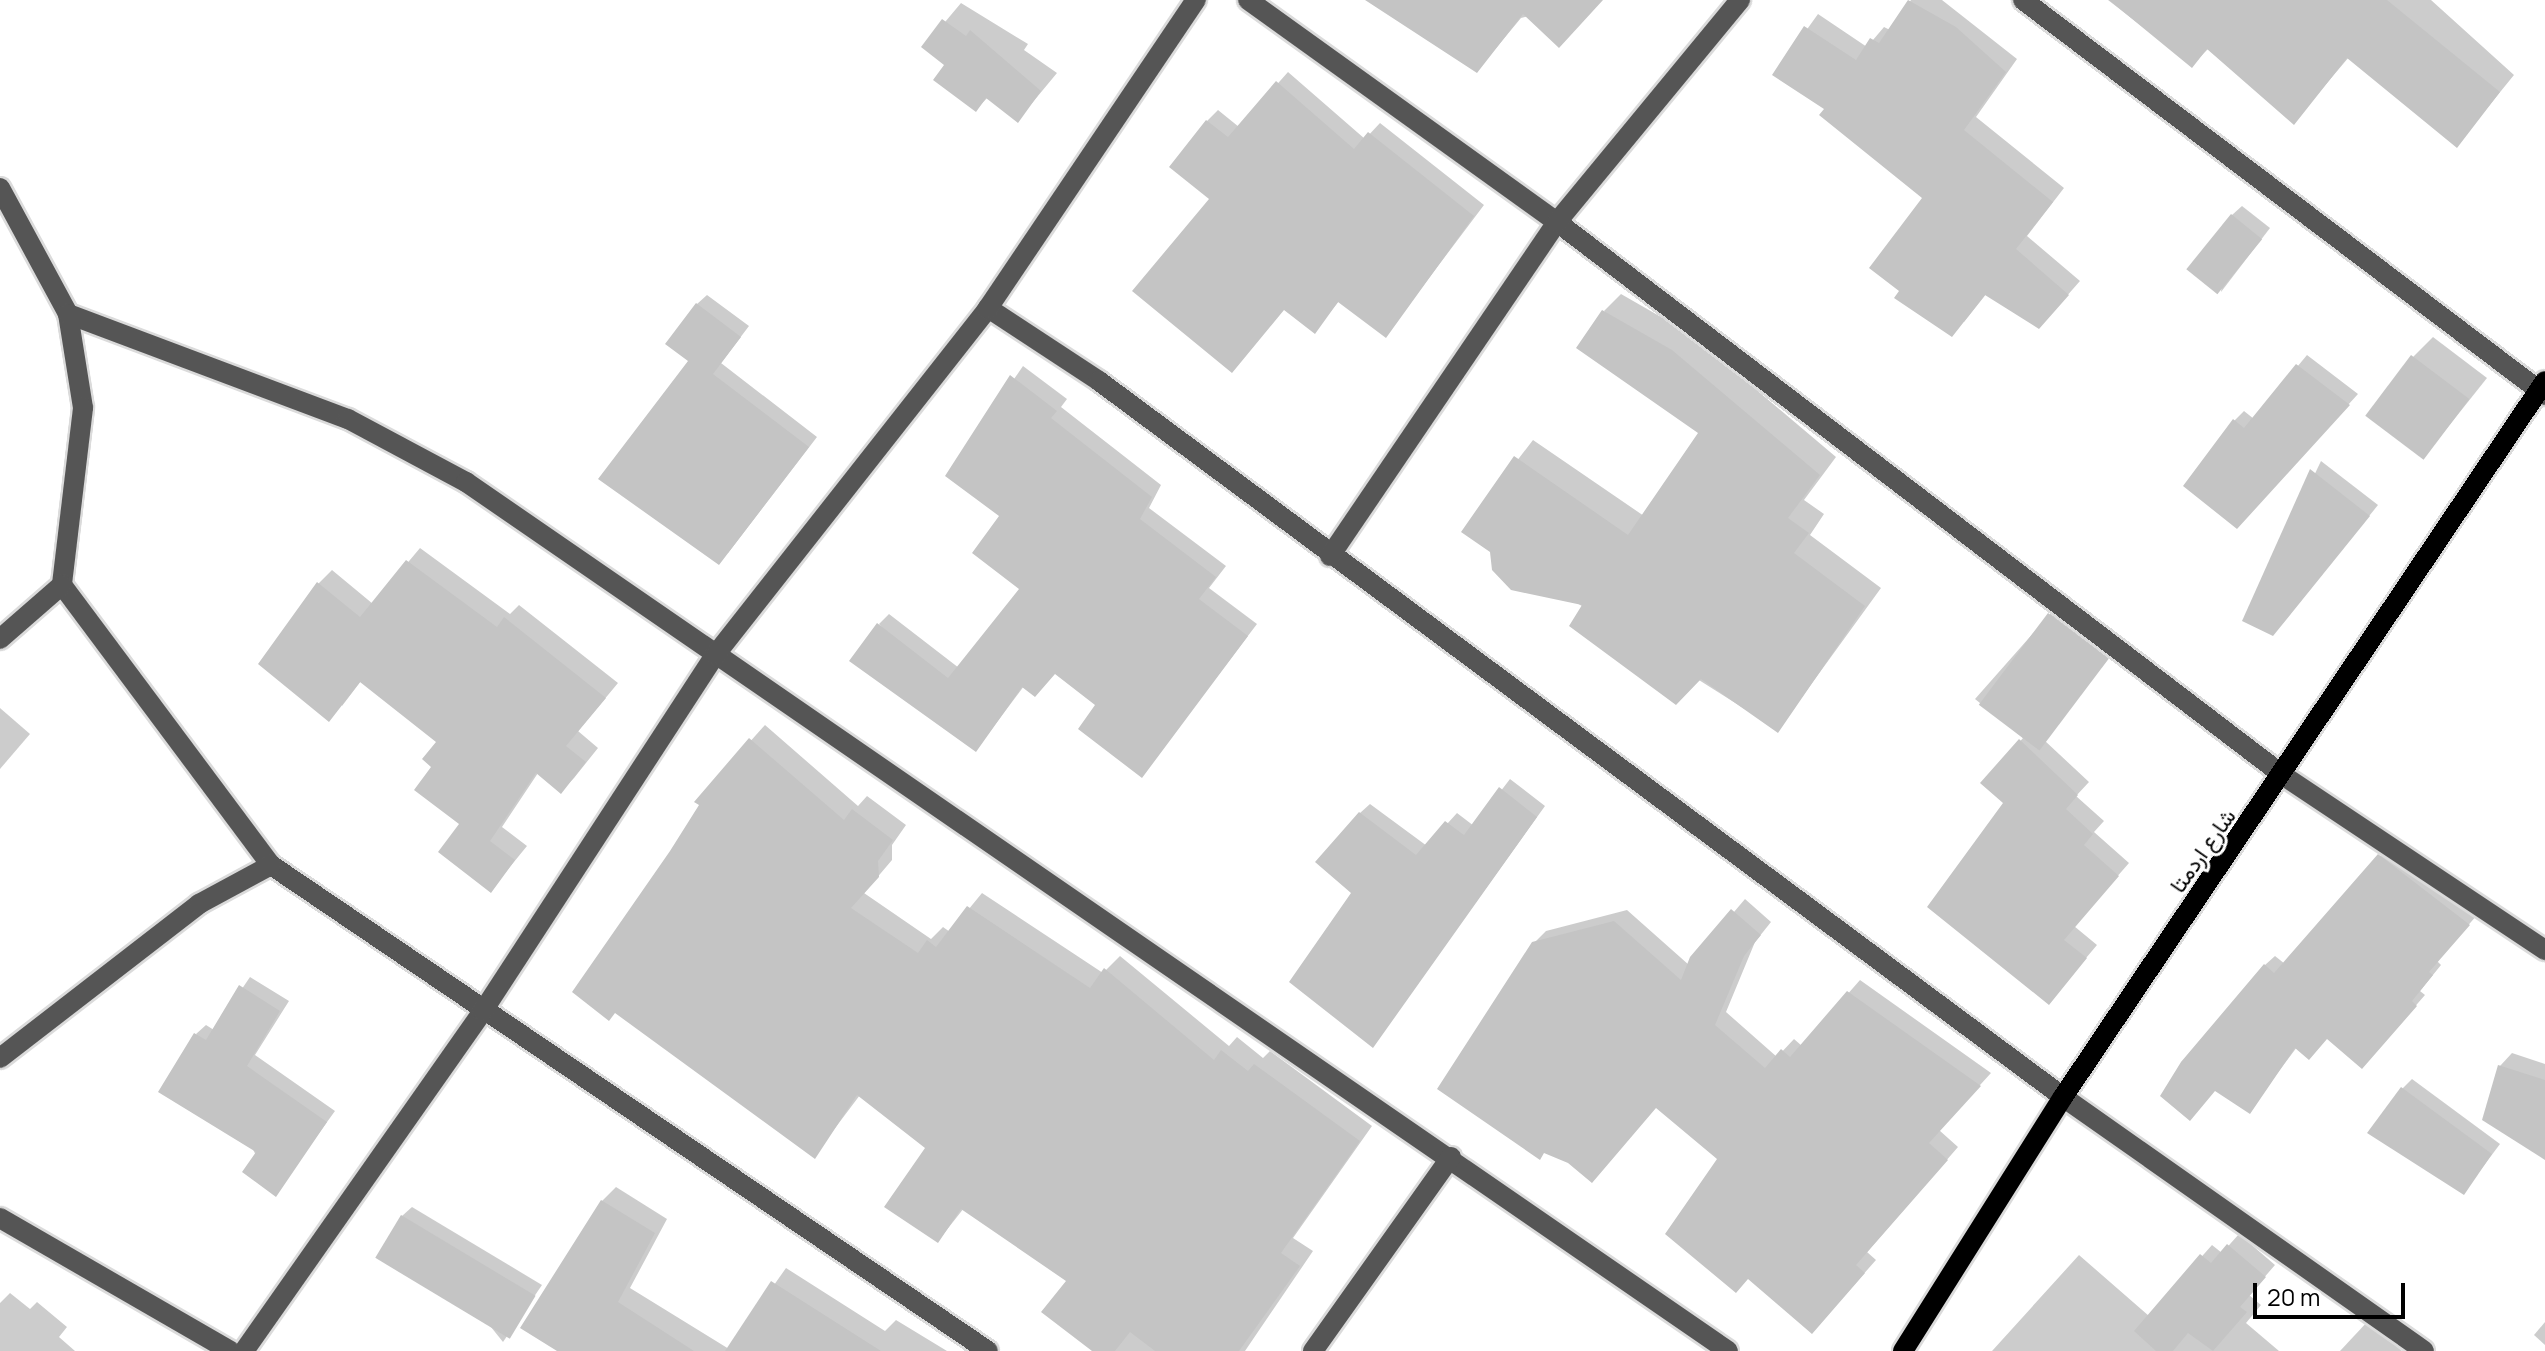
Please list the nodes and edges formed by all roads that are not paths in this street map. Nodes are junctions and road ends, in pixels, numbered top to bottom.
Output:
1 (1196, 0) edge
2 (1248, 0) edge
3 (1740, 0) edge
4 (2023, 0) edge
5 (0, 188) edge
6 (1557, 222) junction
7 (988, 308) junction
8 (68, 314) junction
9 (2543, 389) edge
10 (1330, 556) junction
11 (62, 585) junction
12 (0, 639) edge
13 (716, 654) junction
14 (2284, 776) junction
15 (271, 865) junction
16 (2545, 950) edge
17 (483, 1011) junction
18 (0, 1058) edge
19 (2063, 1097) junction
20 (1451, 1157) junction
21 (0, 1218) edge
22 (230, 1351) edge
23 (244, 1351) edge
24 (988, 1351) edge
25 (1313, 1351) edge
26 (1728, 1351) edge
27 (1903, 1351) edge
28 (2424, 1351) edge

1 - 7 street
2 - 6 street
3 - 6 street
4 - 9 street
5 - 8 street
6 - 10 street
6 - 14 street
7 - 10 street
7 - 13 street
8 - 11 street
8 - 13 street
9 - 14 main road, شارع اردمتا
10 - 19 street
11 - 12 street
11 - 15 street
13 - 17 street
13 - 20 street
14 - 16 street
14 - 19 main road, شارع اردمتا
15 - 17 street
15 - 18 street
17 - 23 street
17 - 24 street
19 - 27 main road, شارع اردمتا
19 - 28 street
20 - 25 street
20 - 26 street
21 - 22 street

